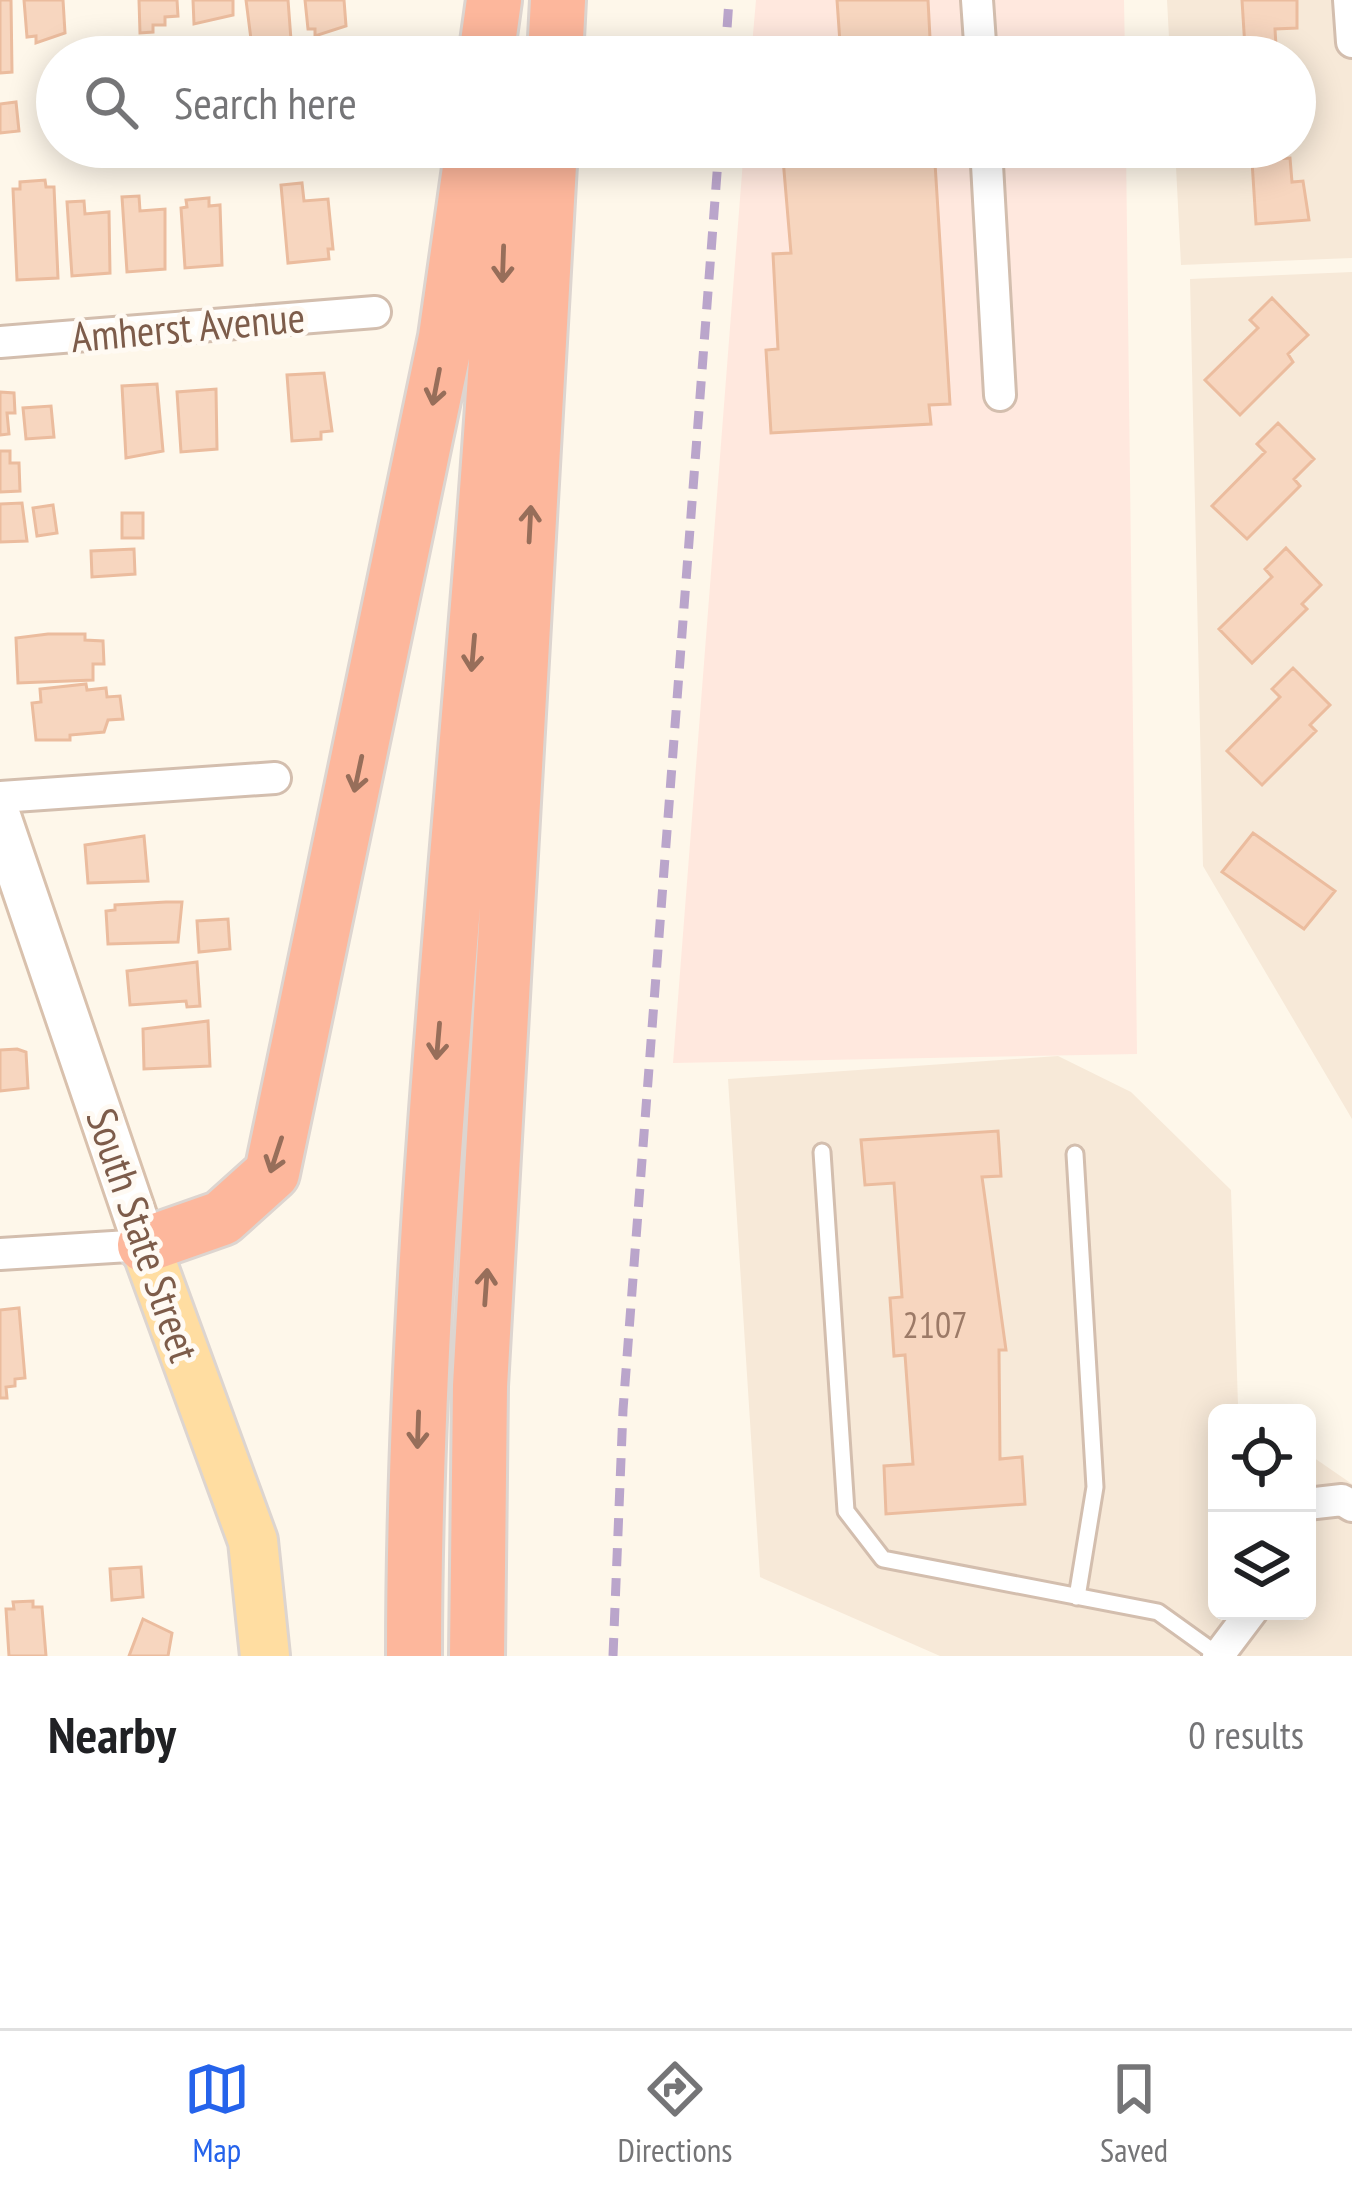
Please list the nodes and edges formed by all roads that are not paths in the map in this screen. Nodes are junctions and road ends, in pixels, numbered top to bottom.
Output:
1 (494, 0) edge
2 (513, 0) edge
3 (558, 0) edge
4 (977, 0) edge
5 (1349, 0) edge
6 (489, 36) edge
7 (512, 36) edge
8 (556, 36) edge
9 (980, 36) edge
10 (1352, 42) edge
11 (470, 168) edge
12 (506, 168) edge
13 (549, 168) edge
14 (987, 168) edge
15 (375, 313) dead end
16 (0, 342) edge
17 (1000, 395) dead end
18 (275, 778) dead end
19 (0, 797) edge
20 (0, 819) edge
21 (822, 1152) dead end
22 (1075, 1154) dead end
23 (145, 1245) junction
24 (0, 1253) edge
25 (1316, 1503) edge
26 (1352, 1506) edge
27 (253, 1541) junction
28 (1077, 1597) junction
29 (1245, 1620) edge
30 (265, 1656) edge
31 (296, 1656) edge
32 (413, 1656) edge
33 (477, 1656) edge
34 (1218, 1656) edge

1 - 6 highway
2 - 7 highway
3 - 8 highway
4 - 9 street
5 - 10 street
11 -> 23 highway
12 -> 32 highway
33 -> 13 highway
14 - 17 street
15 - 16 street, Amherst Avenue
18 - 19 street
20 - 23 street, South State Street
21 - 28 lane
22 - 28 lane
23 - 24 street
23 - 27 main road, South State Street
25 - 26 street
27 - 30 main road, South State Street
27 - 31 main road
28 - 34 lane
29 - 34 street

